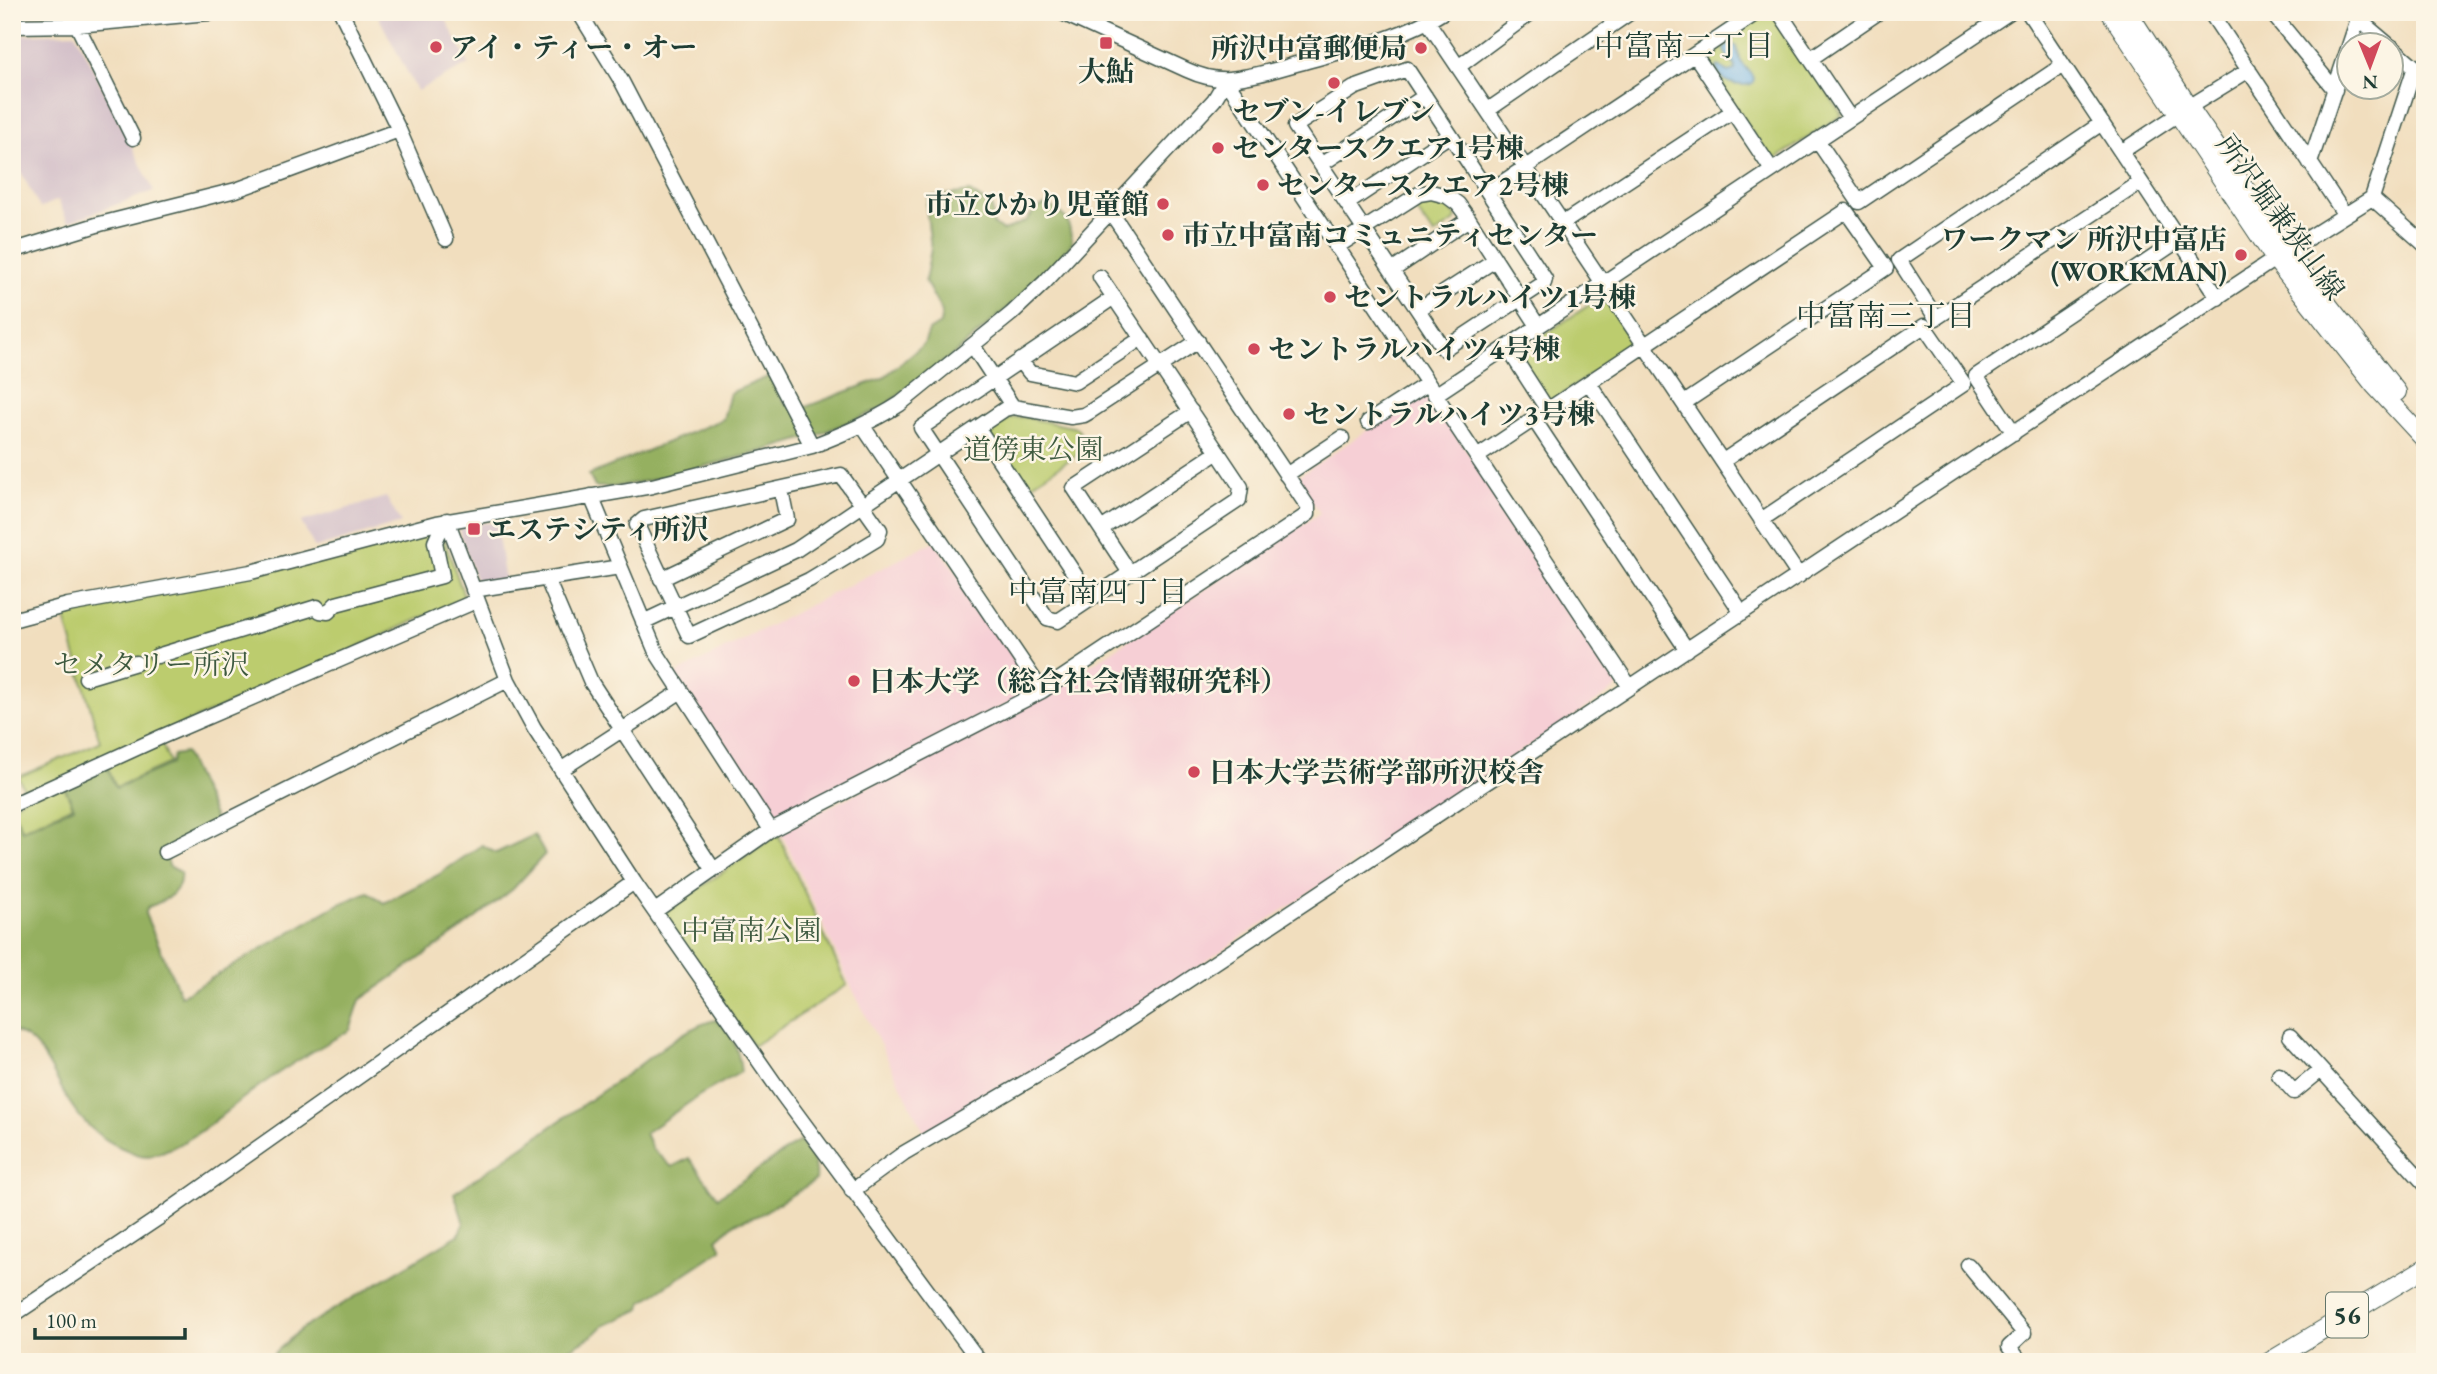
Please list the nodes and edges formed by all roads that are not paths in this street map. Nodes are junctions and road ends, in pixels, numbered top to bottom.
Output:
1 (219, 12) edge
2 (341, 12) edge
3 (579, 12) edge
4 (1059, 12) edge
5 (1443, 12) edge
6 (1532, 12) edge
7 (1632, 12) edge
8 (1758, 12) edge
9 (1779, 12) edge
10 (1879, 12) edge
11 (2010, 12) edge
12 (2028, 12) edge
13 (2110, 12) edge
14 (2128, 12) edge
15 (2210, 12) edge
16 (2271, 12) edge
17 (2354, 16) edge
18 (1739, 18) edge
19 (1423, 20) edge
20 (76, 25) junction
21 (12, 26) edge
22 (2374, 32) edge
23 (1695, 55) junction
24 (1810, 59) junction
25 (2406, 59) edge
26 (2063, 65) junction
27 (1458, 67) junction
28 (2249, 70) junction
29 (1226, 79) junction
30 (2335, 90) junction
31 (2406, 94) edge
32 (1425, 96) junction
33 (2404, 102) edge
34 (1488, 110) junction
35 (1733, 111) junction
36 (2183, 111) junction
37 (1850, 118) junction
38 (2102, 123) junction
39 (399, 130) junction
40 (1450, 135) junction
41 (133, 138) dead end
42 (1817, 140) junction
43 (2121, 152) junction
44 (2310, 163) junction
45 (1322, 164) junction
46 (1526, 166) junction
47 (1772, 170) junction
48 (2141, 182) junction
49 (1488, 192) junction
50 (2372, 198) junction
51 (1349, 203) junction
52 (1110, 211) junction
53 (2345, 215) junction
54 (1469, 219) junction
55 (1563, 223) junction
56 (1365, 228) junction
57 (446, 239) dead end
58 (2179, 240) junction
59 (2425, 245) edge
60 (1336, 247) junction
61 (12, 251) edge
62 (2281, 255) junction
63 (1495, 260) junction
64 (1393, 270) junction
65 (1100, 277) dead end
66 (1605, 283) junction
67 (1114, 297) junction
68 (1520, 298) junction
69 (2217, 298) junction
70 (1419, 309) junction
71 (1538, 326) junction
72 (1142, 338) junction
73 (1198, 341) junction
74 (1645, 345) junction
75 (973, 346) junction
76 (1507, 347) junction
77 (1020, 360) junction
78 (1160, 366) junction
79 (994, 378) junction
80 (1589, 383) junction
81 (1431, 389) junction
82 (1684, 403) junction
83 (1013, 407) junction
84 (1547, 409) junction
85 (1191, 411) junction
86 (1533, 418) junction
87 (1368, 422) dead end
88 (2425, 422) edge
89 (862, 425) junction
90 (978, 428) junction
91 (2014, 433) junction
92 (1342, 438) dead end
93 (2425, 440) edge
94 (812, 446) junction
95 (1218, 452) junction
96 (937, 454) junction
97 (1477, 457) junction
98 (1723, 461) junction
99 (1286, 475) junction
100 (900, 480) junction
101 (781, 489) junction
102 (591, 496) junction
103 (862, 506) junction
104 (1761, 520) junction
105 (443, 527) junction
106 (1101, 529) junction
107 (620, 566) junction
108 (1130, 573) junction
109 (1799, 576) junction
110 (547, 579) junction
111 (661, 579) junction
112 (474, 596) junction
113 (1091, 599) junction
114 (674, 607) junction
115 (1742, 613) junction
116 (12, 620) edge
117 (643, 622) junction
118 (1687, 650) junction
119 (157, 656) dead end
120 (136, 663) dead end
121 (86, 678) dead end
122 (508, 680) junction
123 (1630, 687) junction
124 (1042, 691) junction
125 (680, 692) junction
126 (622, 730) junction
127 (562, 769) junction
128 (12, 805) edge
129 (771, 830) junction
130 (165, 852) dead end
131 (713, 869) junction
132 (634, 882) junction
133 (655, 911) junction
134 (2290, 1036) dead end
135 (2321, 1070) junction
136 (2279, 1075) dead end
137 (2425, 1184) edge
138 (852, 1191) junction
139 (1968, 1265) dead end
140 (2425, 1268) edge
141 (12, 1316) edge
142 (980, 1362) edge
143 (2021, 1362) edge
144 (2269, 1362) edge

1 - 20 street
2 - 39 street
3 - 94 street
4 - 29 street
5 - 19 street
6 - 27 street
7 - 34 street
8 - 18 street
9 - 24 street
10 - 24 street
11 - 37 street
12 - 26 street
13 - 36 main road, 所沢堀兼狭山線
14 - 36 main road, 所沢堀兼狭山線
15 - 28 street
16 - 30 street
17 - 22 street
17 - 30 street
18 - 23 street
19 - 27 street
19 - 29 street
20 - 21 street
20 - 41 street
23 - 35 street
23 - 46 street
24 - 37 street
25 - 31 street
26 - 38 street
26 - 42 street
27 - 34 street
28 - 36 street
28 - 44 street
29 - 52 street
29 - 60 street
30 - 44 street
32 - 40 street
32 - 45 street
32 - 45 street
33 - 50 street
34 - 46 street
35 - 47 street
35 - 55 street
36 - 43 street
36 - 62 main road, 所沢堀兼狭山線
37 - 42 street
38 - 43 street
38 - 48 street
39 - 57 street
39 - 61 street
40 - 49 street
40 - 51 street
42 - 47 street
43 - 48 street
44 - 53 street
45 - 51 street
46 - 49 street
46 - 55 street
47 - 66 street
48 - 58 street
49 - 68 street
50 - 53 street
50 - 59 street
51 - 56 street
52 - 73 street
52 - 75 street
53 - 62 street
54 - 56 street
54 - 63 street
54 - 64 street
55 - 66 street
56 - 60 street
56 - 64 street
58 - 69 street
58 - 91 street
60 - 81 street
62 - 69 street
62 - 88 main road, 所沢堀兼狭山線
62 - 93 main road, 所沢堀兼狭山線
63 - 68 street
63 - 70 street
64 - 70 street
65 - 67 street
66 - 71 street
66 - 74 street
67 - 72 street
67 - 77 street
68 - 70 street
68 - 71 street
69 - 91 street
71 - 76 street
72 - 77 street
72 - 78 street
73 - 78 street
73 - 99 street
74 - 80 street
74 - 82 street
74 - 82 street
75 - 79 street
75 - 89 street
76 - 81 street
76 - 84 street
77 - 79 street
78 - 83 street
78 - 85 street
79 - 83 street
79 - 96 street
80 - 84 street
80 - 115 street
81 - 87 street
81 - 97 street
82 - 98 street
83 - 90 street
84 - 86 street
85 - 95 street
85 - 106 street
86 - 97 street
86 - 118 street
89 - 94 street
89 - 100 street
90 - 96 street
90 - 113 street
91 - 109 street
92 - 99 street
94 - 102 street
95 - 106 street
95 - 108 street
96 - 100 street
96 - 113 street
97 - 123 street
98 - 104 street
98 - 104 street
99 - 124 street
100 - 103 street
100 - 124 street
101 - 103 street
101 - 111 street
101 - 111 street
102 - 105 street
102 - 107 street
103 - 114 street
103 - 114 street
104 - 109 street
105 - 112 street
105 - 116 street
105 - 119 street
106 - 108 street
107 - 110 street
107 - 117 street
108 - 113 street
109 - 115 street
110 - 112 street
110 - 126 street
111 - 114 street
112 - 122 street
112 - 128 street
114 - 117 street
115 - 118 street
117 - 125 street
118 - 123 street
120 - 121 street
122 - 127 street
122 - 130 street
123 - 138 street
124 - 129 street
125 - 126 street
125 - 129 street
126 - 127 street
126 - 131 street
127 - 132 street
129 - 131 street
131 - 133 street
132 - 133 street
132 - 141 street
133 - 138 street
134 - 135 street
135 - 136 street
135 - 137 street
138 - 142 street
139 - 143 street
140 - 144 main road, 56

